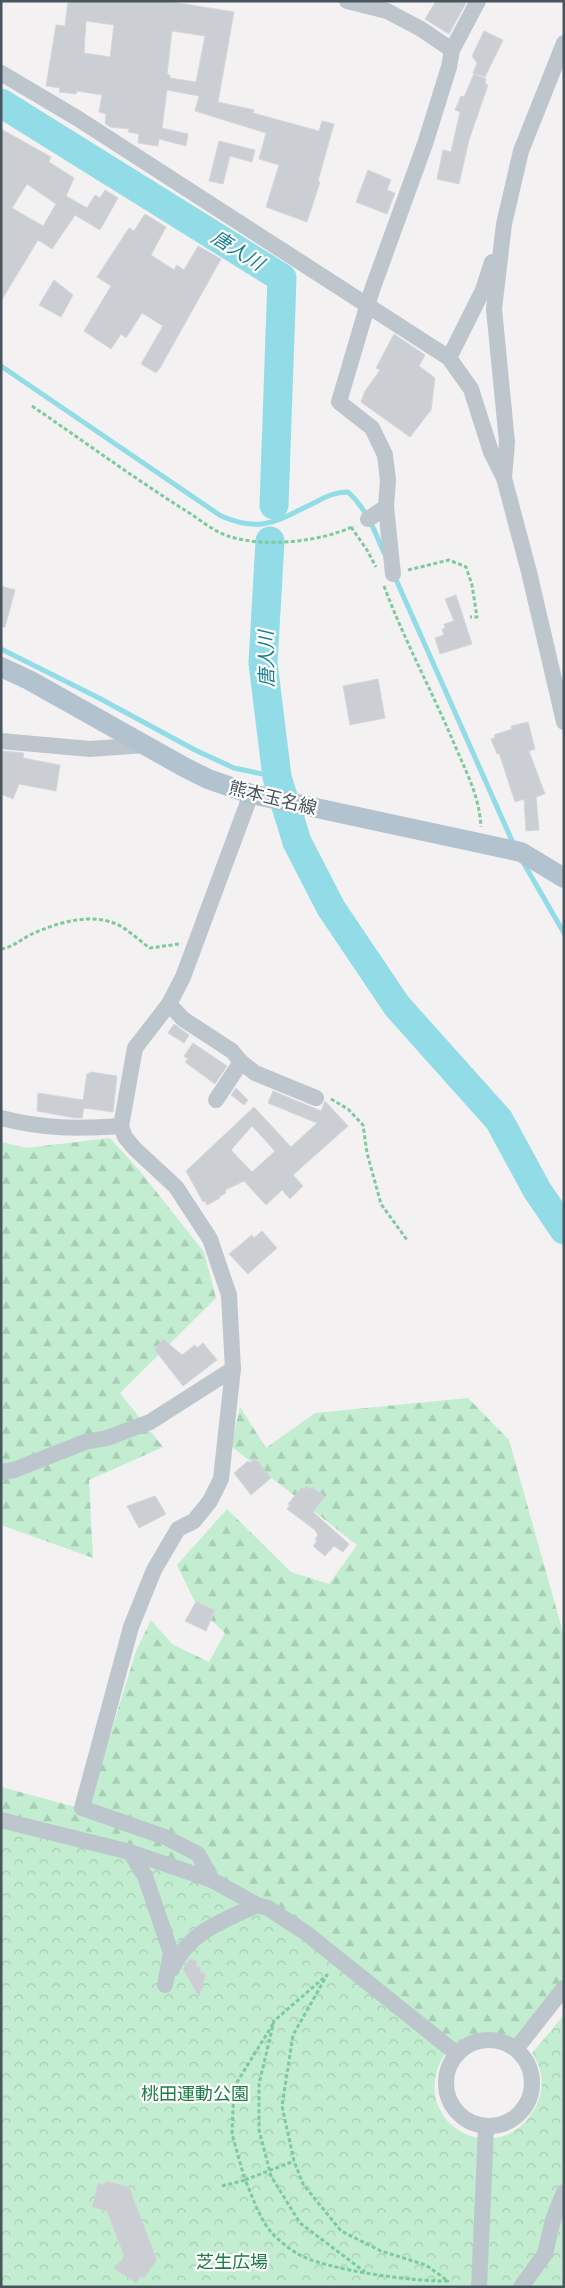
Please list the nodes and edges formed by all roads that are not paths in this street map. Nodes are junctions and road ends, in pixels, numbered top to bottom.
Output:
1 (347, 1) edge
2 (478, 1) edge
3 (564, 43) edge
4 (452, 50) junction
5 (1, 73) edge
6 (504, 224) junction
7 (369, 304) junction
8 (449, 358) junction
9 (504, 478) junction
10 (386, 507) junction
11 (368, 519) road end
12 (387, 574) road end
13 (1, 667) edge
14 (564, 722) edge
15 (1, 741) edge
16 (145, 745) junction
17 (257, 796) junction
18 (564, 878) edge
19 (169, 1004) junction
20 (241, 1062) junction
21 (316, 1098) road end
22 (216, 1100) dead end
23 (1, 1118) edge
24 (121, 1126) junction
25 (233, 1369) junction
26 (1, 1472) edge
27 (1, 1820) edge
28 (130, 1852) junction
29 (212, 1880) junction
30 (257, 1905) junction
31 (564, 1988) edge
32 (516, 2049) junction
33 (457, 2054) junction
34 (486, 2127) junction
35 (564, 2192) edge
36 (479, 2287) edge
37 (521, 2287) edge

1 - 4 street
2 - 4 street
3 - 6 street
4 - 7 street
5 - 7 street
6 - 8 street
6 - 9 street
7 - 8 street
7 - 10 street
8 - 9 street
9 - 14 street
10 - 11 street
10 - 12 street
13 - 16 main road, 熊本玉名線
15 - 16 street
16 - 17 main road, 熊本玉名線
17 - 18 main road, 熊本玉名線
17 - 19 street
19 - 20 street
19 - 24 street
20 - 21 street
20 - 22 street
23 - 24 street
24 - 25 street
25 - 26 street
25 - 29 street
27 - 28 street
28 - 29 street
28 - 30 street
29 - 30 street
30 - 33 street
31 - 32 street
32 - 33 street
32 - 34 street
33 - 34 street
34 - 36 street
35 - 37 street

